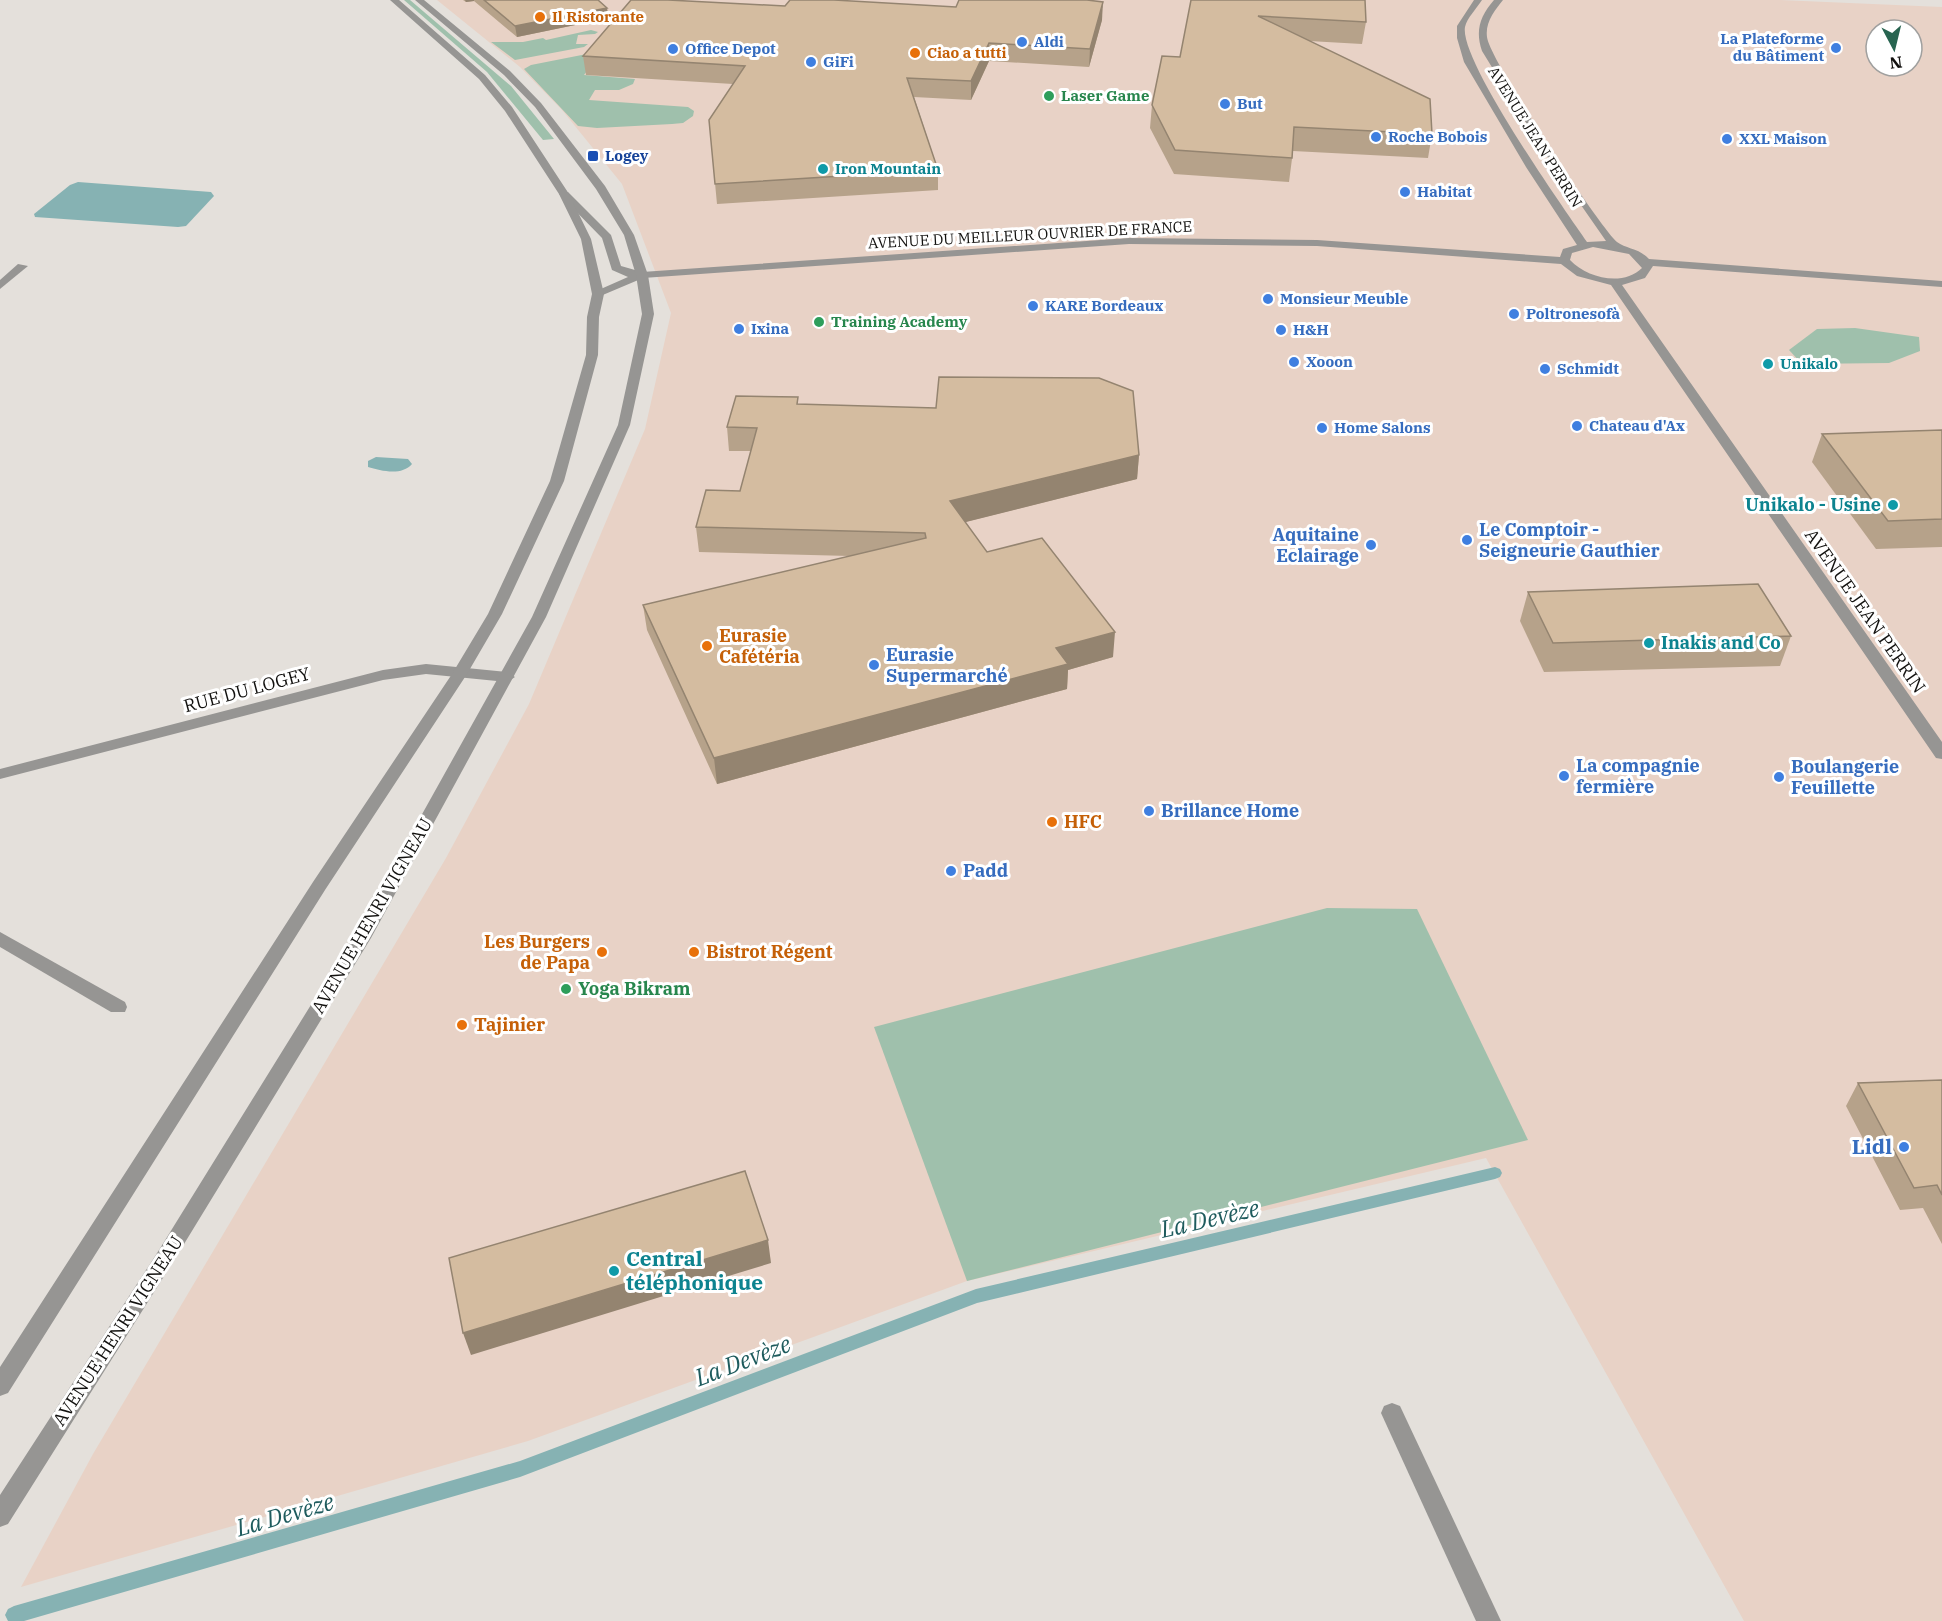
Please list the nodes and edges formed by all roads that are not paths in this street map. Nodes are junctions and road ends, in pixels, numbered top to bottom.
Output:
1 (394, 0) edge
2 (419, 0) edge
3 (1478, 0) edge
4 (1499, 0) edge
5 (1462, 41) junction
6 (1484, 42) junction
7 (564, 194) junction
8 (1583, 245) junction
9 (1615, 246) junction
10 (1564, 261) junction
11 (1647, 262) junction
12 (22, 266) dead end
13 (642, 275) junction
14 (1614, 281) junction
15 (1942, 284) edge
16 (0, 286) edge
17 (598, 294) junction
18 (459, 674) junction
19 (507, 677) junction
20 (1942, 754) edge
21 (0, 774) edge
22 (0, 939) edge
23 (118, 1007) dead end
24 (0, 1386) edge
25 (1392, 1413) dead end
26 (0, 1516) edge
27 (1489, 1621) edge

1 - 7 street
2 - 13 street, AVENUE HENRI VIGNEAU
3 - 5 street
4 - 6 street
5 - 6 street, AVENUE JEAN PERRIN
5 - 8 street, AVENUE JEAN PERRIN
6 - 9 street, AVENUE JEAN PERRIN
7 - 13 street
7 - 17 street
8 - 9 street
8 - 10 street
9 - 11 street
10 - 13 street, AVENUE DU MEILLEUR OUVRIER DE FRANCE
10 - 14 street
11 - 14 street
11 - 15 street
12 - 16 street
13 - 17 street
13 - 19 street, AVENUE HENRI VIGNEAU
14 - 20 street, AVENUE JEAN PERRIN
17 - 18 street
18 - 19 street, RUE DU LOGEY
18 - 21 street, RUE DU LOGEY
18 - 24 street
19 - 26 street, AVENUE HENRI VIGNEAU
22 - 23 street
25 - 27 street

